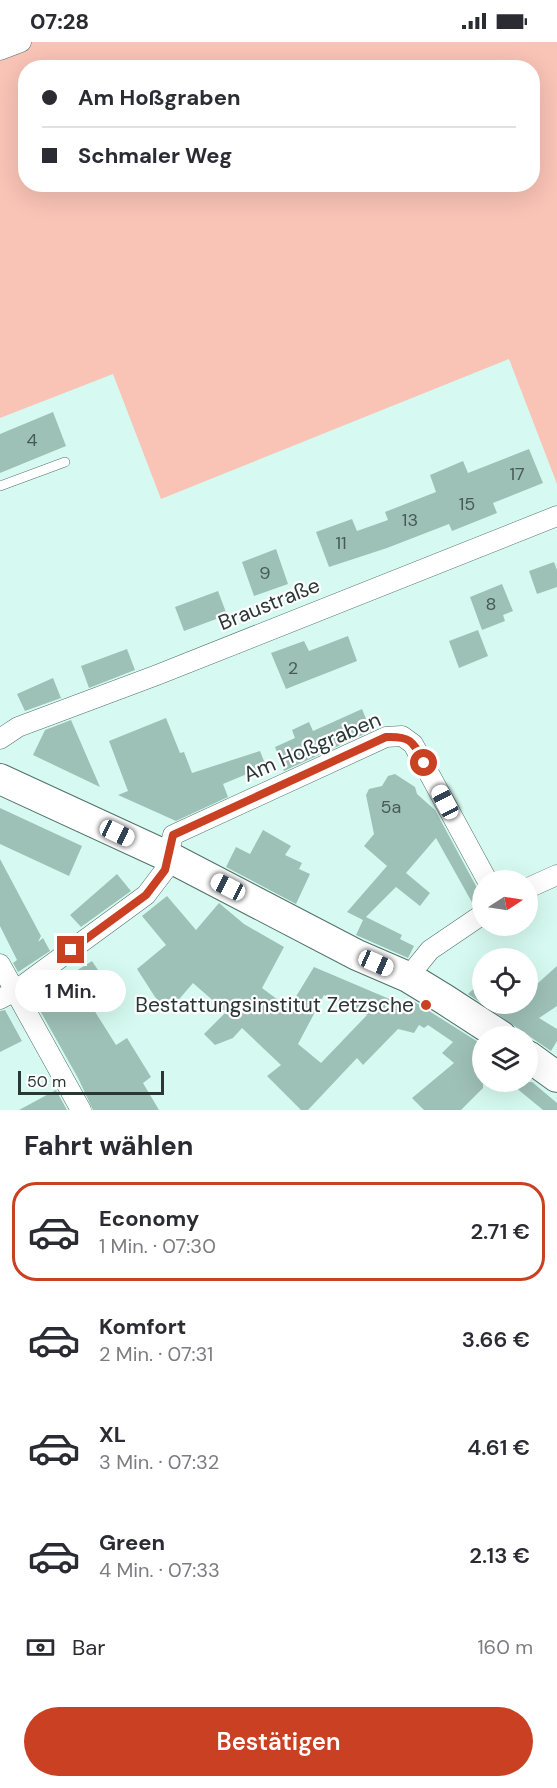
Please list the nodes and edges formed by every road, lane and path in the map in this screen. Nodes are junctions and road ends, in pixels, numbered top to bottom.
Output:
1 (21, 42) edge
2 (0, 50) edge
3 (65, 462) dead end
4 (0, 486) edge
5 (557, 516) edge
6 (0, 739) edge
7 (0, 779) edge
8 (167, 856) junction
9 (482, 870) edge
10 (557, 875) edge
11 (538, 884) edge
12 (472, 921) edge
13 (0, 964) edge
14 (408, 977) junction
15 (7, 995) edge
16 (486, 1026) edge
17 (538, 1063) edge
18 (557, 1077) edge
19 (81, 1110) edge

1 - 2 street
3 - 4 lane
5 - 6 street, Braustraße
7 - 8 main road
8 - 9 street, Am Hoßgraben
8 - 14 main road
8 - 15 street, Am Hoßgraben
10 - 11 street
12 - 14 street
13 - 15 street
14 - 16 main road
15 - 19 street
17 - 18 main road

